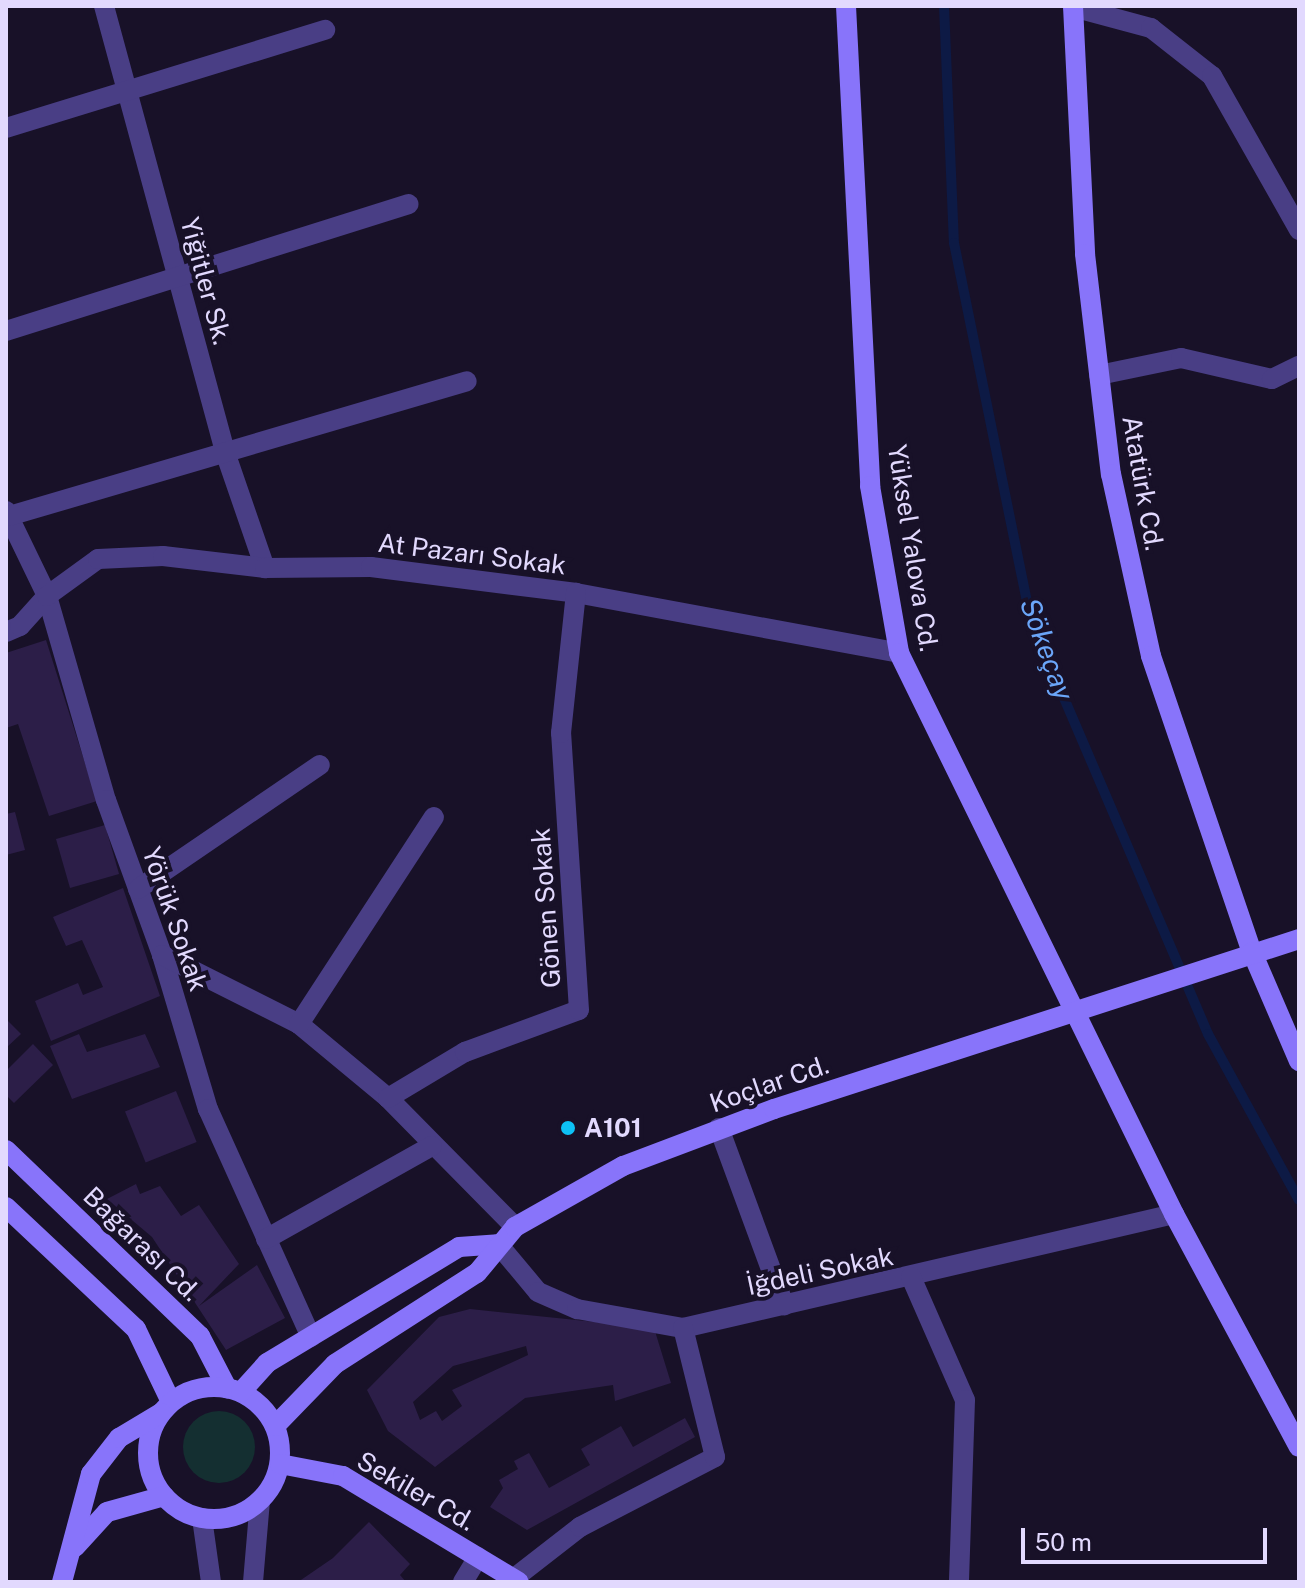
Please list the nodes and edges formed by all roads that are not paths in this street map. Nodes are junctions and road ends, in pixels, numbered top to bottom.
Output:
1 (104, 6) edge
2 (846, 6) edge
3 (1073, 6) edge
4 (325, 30) dead end
5 (128, 89) junction
6 (6, 128) edge
7 (408, 204) dead end
8 (1299, 230) edge
9 (179, 280) junction
10 (6, 331) edge
11 (1299, 366) edge
12 (1099, 375) junction
13 (467, 381) dead end
14 (225, 452) junction
15 (8, 513) edge
16 (265, 568) junction
17 (576, 593) junction
18 (47, 596) junction
19 (6, 632) edge
20 (899, 653) junction
21 (320, 765) dead end
22 (434, 817) dead end
23 (138, 889) junction
24 (1299, 939) edge
25 (1252, 952) junction
26 (162, 955) junction
27 (1075, 1012) junction
28 (299, 1024) junction
29 (1299, 1061) edge
30 (388, 1098) junction
31 (719, 1128) junction
32 (432, 1146) junction
33 (6, 1150) edge
34 (6, 1207) edge
35 (1174, 1214) junction
36 (515, 1227) junction
37 (266, 1239) junction
38 (498, 1244) junction
39 (911, 1277) junction
40 (784, 1305) junction
41 (683, 1328) junction
42 (311, 1337) junction
43 (234, 1390) junction
44 (166, 1407) junction
45 (275, 1426) junction
46 (1299, 1447) edge
47 (280, 1464) junction
48 (164, 1496) junction
49 (260, 1501) junction
50 (202, 1518) junction
51 (75, 1547) junction
52 (478, 1557) junction
53 (516, 1580) edge
54 (62, 1582) edge
55 (211, 1582) edge
56 (253, 1582) edge
57 (463, 1582) edge
58 (959, 1582) edge

1 - 5 street, Yiğitler Sk.
2 - 20 main road, Yüksel Yalova Cd.
3 - 8 street
3 - 12 main road, Atatürk Cd.
4 - 5 street
5 - 6 street
5 - 9 street, Yiğitler Sk.
7 - 9 street
9 - 10 street
9 - 14 street, Yiğitler Sk.
11 - 12 street
12 - 25 main road, Atatürk Cd.
13 - 14 street
14 - 15 street
14 - 16 street, Yiğitler Sk.
15 - 18 street, Yörük Sokak
16 - 17 street, At Pazarı Sokak
16 - 18 street, At Pazarı Sokak
17 - 20 street, At Pazarı Sokak
17 - 30 street, Gönen Sokak
18 - 19 street, At Pazarı Sokak
18 - 23 street, Yörük Sokak
20 - 27 main road, Yüksel Yalova Cd.
21 - 23 street
22 - 28 street
23 - 26 street, Yörük Sokak
24 - 25 main road
25 - 27 main road, Koçlar Cd.
25 - 29 main road, Atatürk Cd.
26 - 28 street
26 - 37 street, Yörük Sokak
27 - 31 main road, Koçlar Cd.
27 - 35 main road, Yüksel Yalova Cd.
28 - 30 street
30 - 32 street
31 - 36 main road, Koçlar Cd.
31 - 40 street
32 - 36 street
32 - 37 street
33 - 43 main road, Bağarası Cd.
34 - 44 main road
35 - 39 street, İğdeli Sokak
35 - 46 main road, Yüksel Yalova Cd.
36 - 38 main road, Koçlar Cd.
37 - 42 street, Yörük Sokak
38 - 41 street, İğdeli Sokak
38 - 42 main road
38 - 45 main road, Koçlar Cd.
39 - 40 street, İğdeli Sokak
39 - 58 street
40 - 41 street, İğdeli Sokak
41 - 53 street
42 - 43 main road
43 - 44 main road
43 - 45 main road
44 - 48 main road
44 - 51 main road
45 - 47 main road
47 - 49 main road
47 - 52 main road, Sekiler Cd.
48 - 50 main road
48 - 51 main road
49 - 50 main road
49 - 56 street
50 - 55 street
51 - 54 main road
52 - 53 main road, Sekiler Cd.
52 - 57 street

